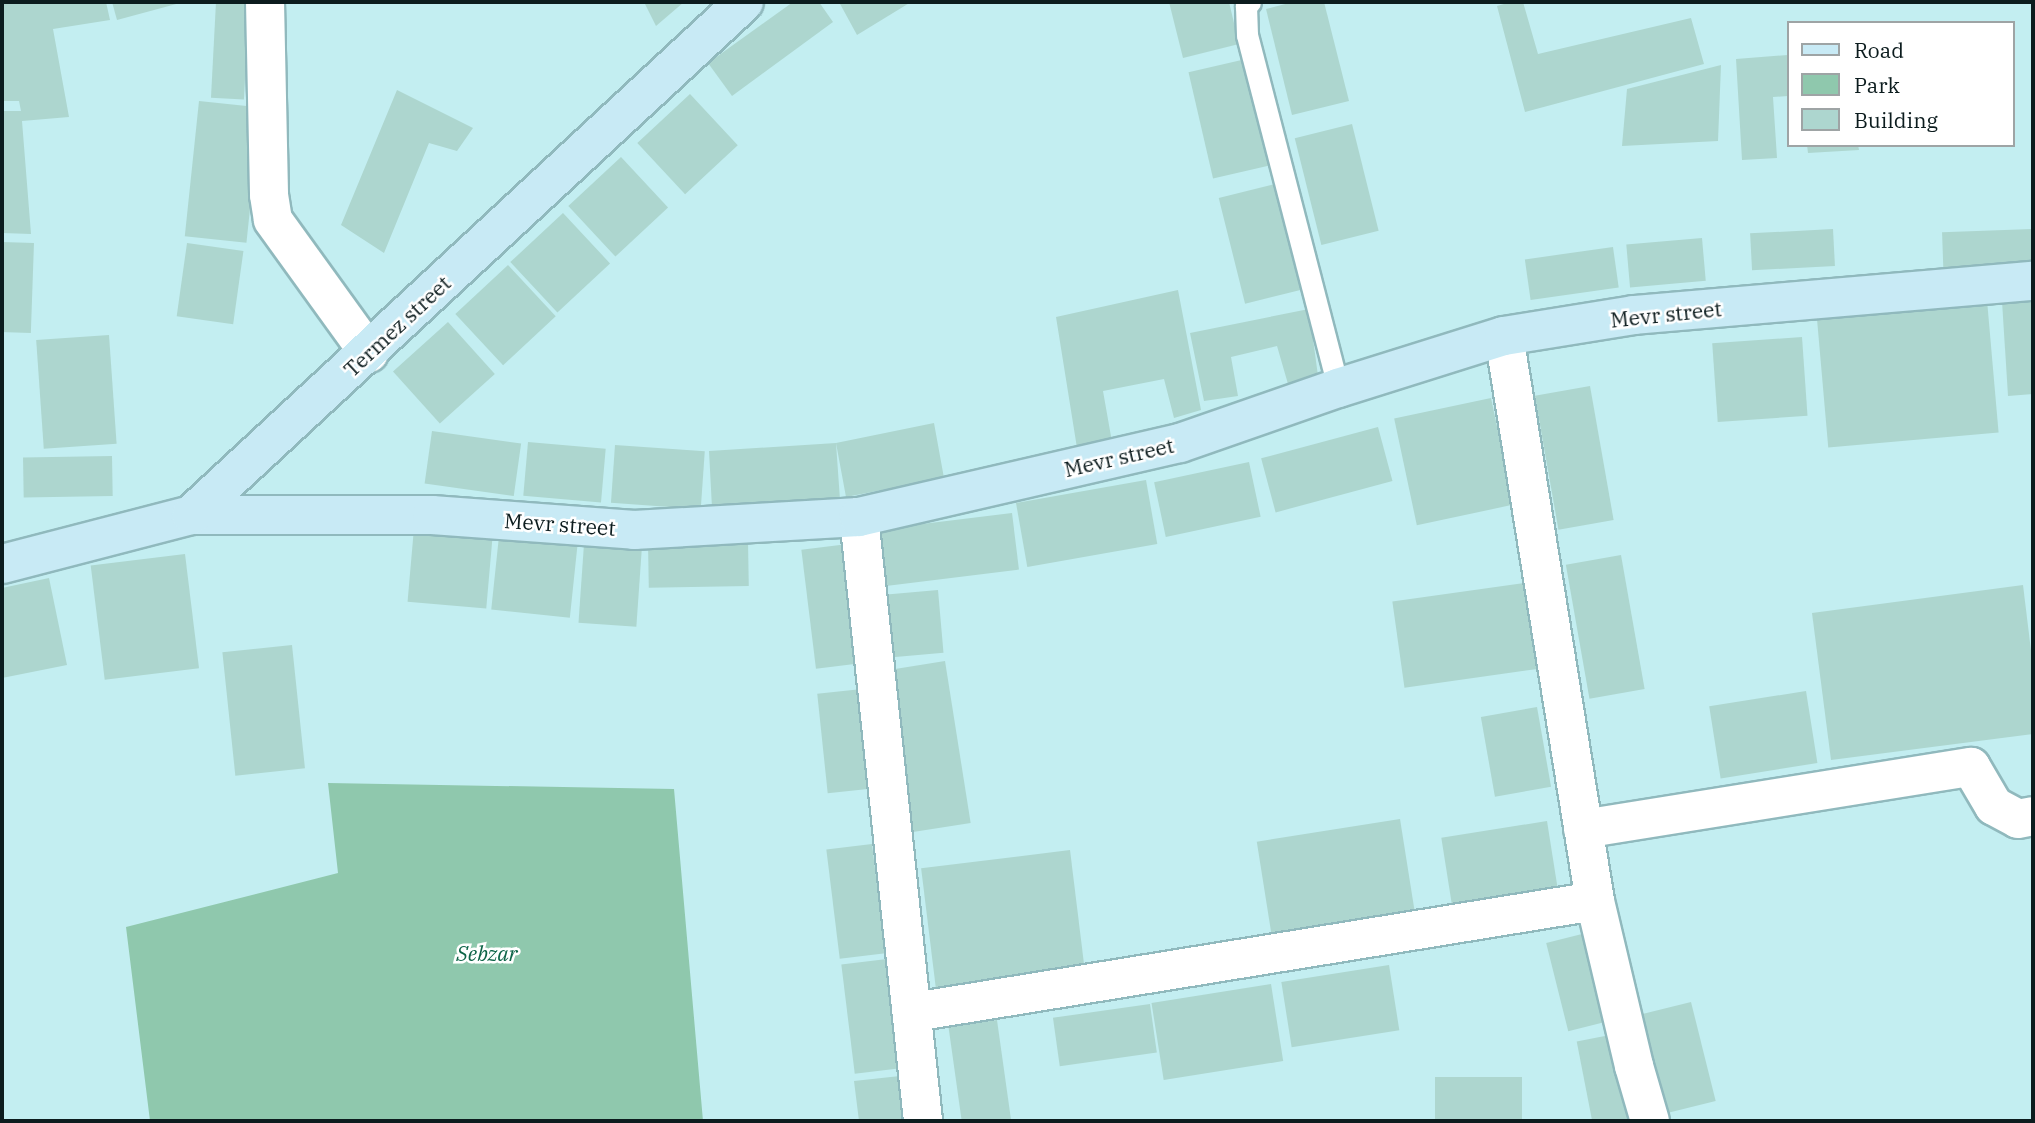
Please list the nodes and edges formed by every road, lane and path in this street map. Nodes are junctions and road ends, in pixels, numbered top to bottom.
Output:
1 (265, 2) edge
2 (744, 2) edge
3 (1250, 2) edge
4 (2033, 281) edge
5 (1504, 336) junction
6 (369, 353) junction
7 (1338, 388) junction
8 (191, 515) junction
9 (859, 517) junction
10 (2, 564) edge
11 (2033, 816) edge
12 (1583, 829) junction
13 (1595, 901) junction
14 (914, 1012) junction
15 (923, 1121) edge
16 (1650, 1121) edge

1 - 6 street
2 - 6 street, Termez street
3 - 7 lane
4 - 5 street, Mevr street
5 - 7 street, Mevr street
5 - 12 street
6 - 8 street, Termez street
7 - 9 street, Mevr street
8 - 9 street, Mevr street
8 - 10 street, Termez street
9 - 14 street
11 - 12 street
12 - 13 street
13 - 14 street
13 - 16 street
14 - 15 street

